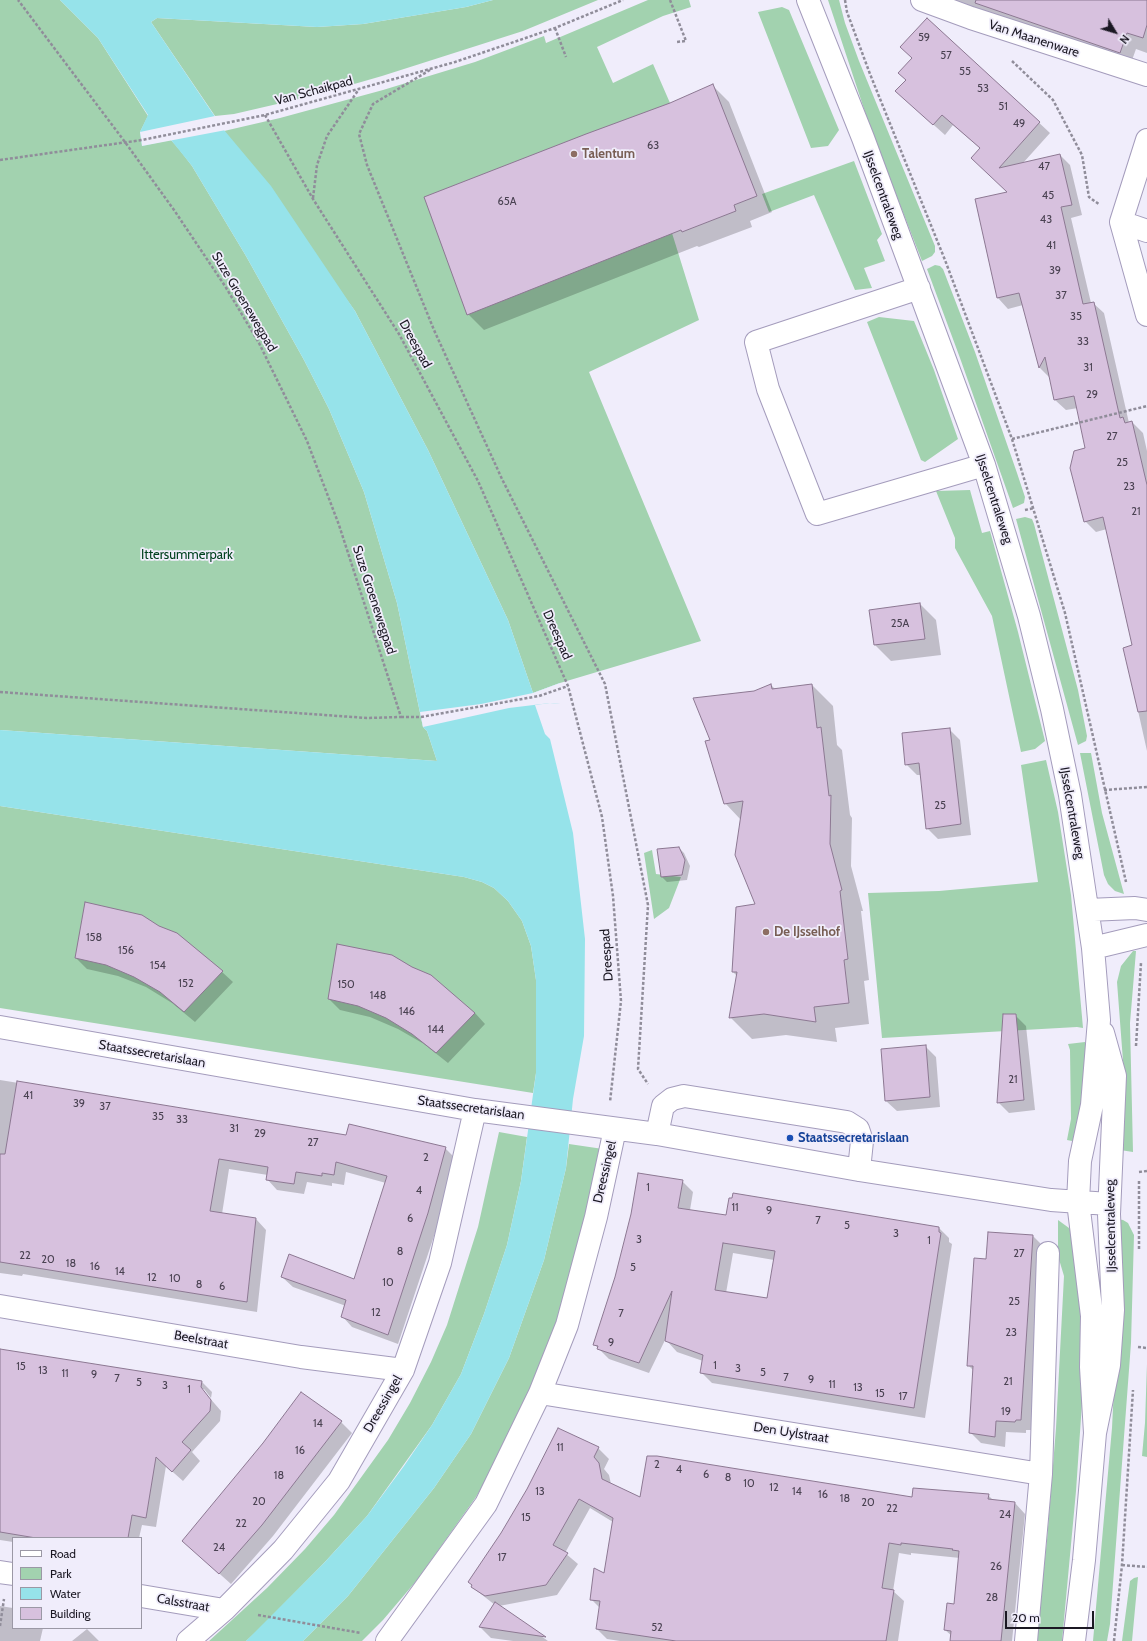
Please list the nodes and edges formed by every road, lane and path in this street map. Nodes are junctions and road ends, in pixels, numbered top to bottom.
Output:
1 (18, 0) edge
2 (623, 0) edge
3 (670, 0) edge
4 (808, 0) edge
5 (922, 0) edge
6 (555, 28) junction
7 (676, 42) dead end
8 (566, 57) dead end
9 (1010, 58) dead end
10 (430, 70) junction
11 (1147, 75) edge
12 (359, 89) junction
13 (265, 115) junction
14 (1147, 140) edge
15 (125, 142) junction
16 (0, 160) edge
17 (313, 199) junction
18 (1121, 222) junction
19 (1147, 231) edge
20 (919, 288) junction
21 (1147, 315) edge
22 (1147, 406) edge
23 (1012, 440) dead end
24 (984, 465) junction
25 (568, 686) junction
26 (0, 692) edge
27 (401, 717) junction
28 (1147, 787) edge
29 (1104, 790) dead end
30 (1088, 910) junction
31 (1147, 910) edge
32 (1147, 935) edge
33 (1093, 948) junction
34 (1099, 1020) junction
35 (0, 1027) edge
36 (663, 1106) junction
37 (475, 1110) junction
38 (611, 1129) junction
39 (657, 1134) junction
40 (859, 1170) junction
41 (1139, 1172) dead end
42 (1147, 1172) edge
43 (1078, 1202) junction
44 (1109, 1204) junction
45 (1048, 1252) dead end
46 (0, 1306) edge
47 (1136, 1346) dead end
48 (1147, 1348) edge
49 (403, 1370) junction
50 (540, 1392) junction
51 (1095, 1433) junction
52 (1041, 1474) junction
53 (1122, 1565) dead end
54 (1147, 1567) edge
55 (0, 1572) edge
56 (12, 1574) edge
57 (142, 1596) edge
58 (224, 1610) junction
59 (260, 1615) dead end
60 (359, 1633) dead end
61 (1075, 1638) edge
62 (392, 1640) edge
63 (188, 1641) edge
64 (1026, 1641) edge

1 - 15 path, Suze Groenewegpad
2 - 6 path, Van Schaikpad
3 - 7 path
4 - 20 street, IJsselcentraleweg
5 - 11 street, Van Maanenware
6 - 8 path
6 - 10 path, Van Schaikpad
9 - 18 path
10 - 12 path, Van Schaikpad
10 - 36 path
12 - 13 path, Van Schaikpad
12 - 17 path
13 - 15 path, Van Schaikpad
13 - 17 path, Dreespad
14 - 18 street
15 - 16 path, Van Schaikpad
15 - 27 path, Suze Groenewegpad
17 - 25 path, Dreespad
18 - 19 street
18 - 21 street
20 - 24 street, IJsselcentraleweg
20 - 24 street
22 - 23 path
24 - 30 street, IJsselcentraleweg
25 - 27 path
25 - 38 path, Dreespad
26 - 27 path
28 - 29 path
30 - 31 street
30 - 33 street, IJsselcentraleweg
32 - 33 street
33 - 34 street, IJsselcentraleweg
34 - 43 street, IJsselcentraleweg
34 - 44 street, IJsselcentraleweg
35 - 37 street, Staatssecretarislaan
36 - 39 street
36 - 40 street
37 - 38 street, Staatssecretarislaan
37 - 49 street, Dreessingel
38 - 39 street, Staatssecretarislaan
38 - 50 street, Dreessingel
39 - 40 street, Staatssecretarislaan
40 - 43 street, Staatssecretarislaan
41 - 42 path
43 - 44 street, Staatssecretarislaan
43 - 51 street, IJsselcentraleweg
44 - 51 street, IJsselcentraleweg
45 - 52 street
46 - 49 street, Beelstraat
47 - 48 path
49 - 58 street, Dreessingel
50 - 52 street, Den Uylstraat
50 - 62 street, Dreessingel
51 - 61 street, IJsselcentraleweg
52 - 64 street
53 - 54 path
55 - 56 street
57 - 58 street, Calsstraat
58 - 63 street, Dreessingel
59 - 60 path

